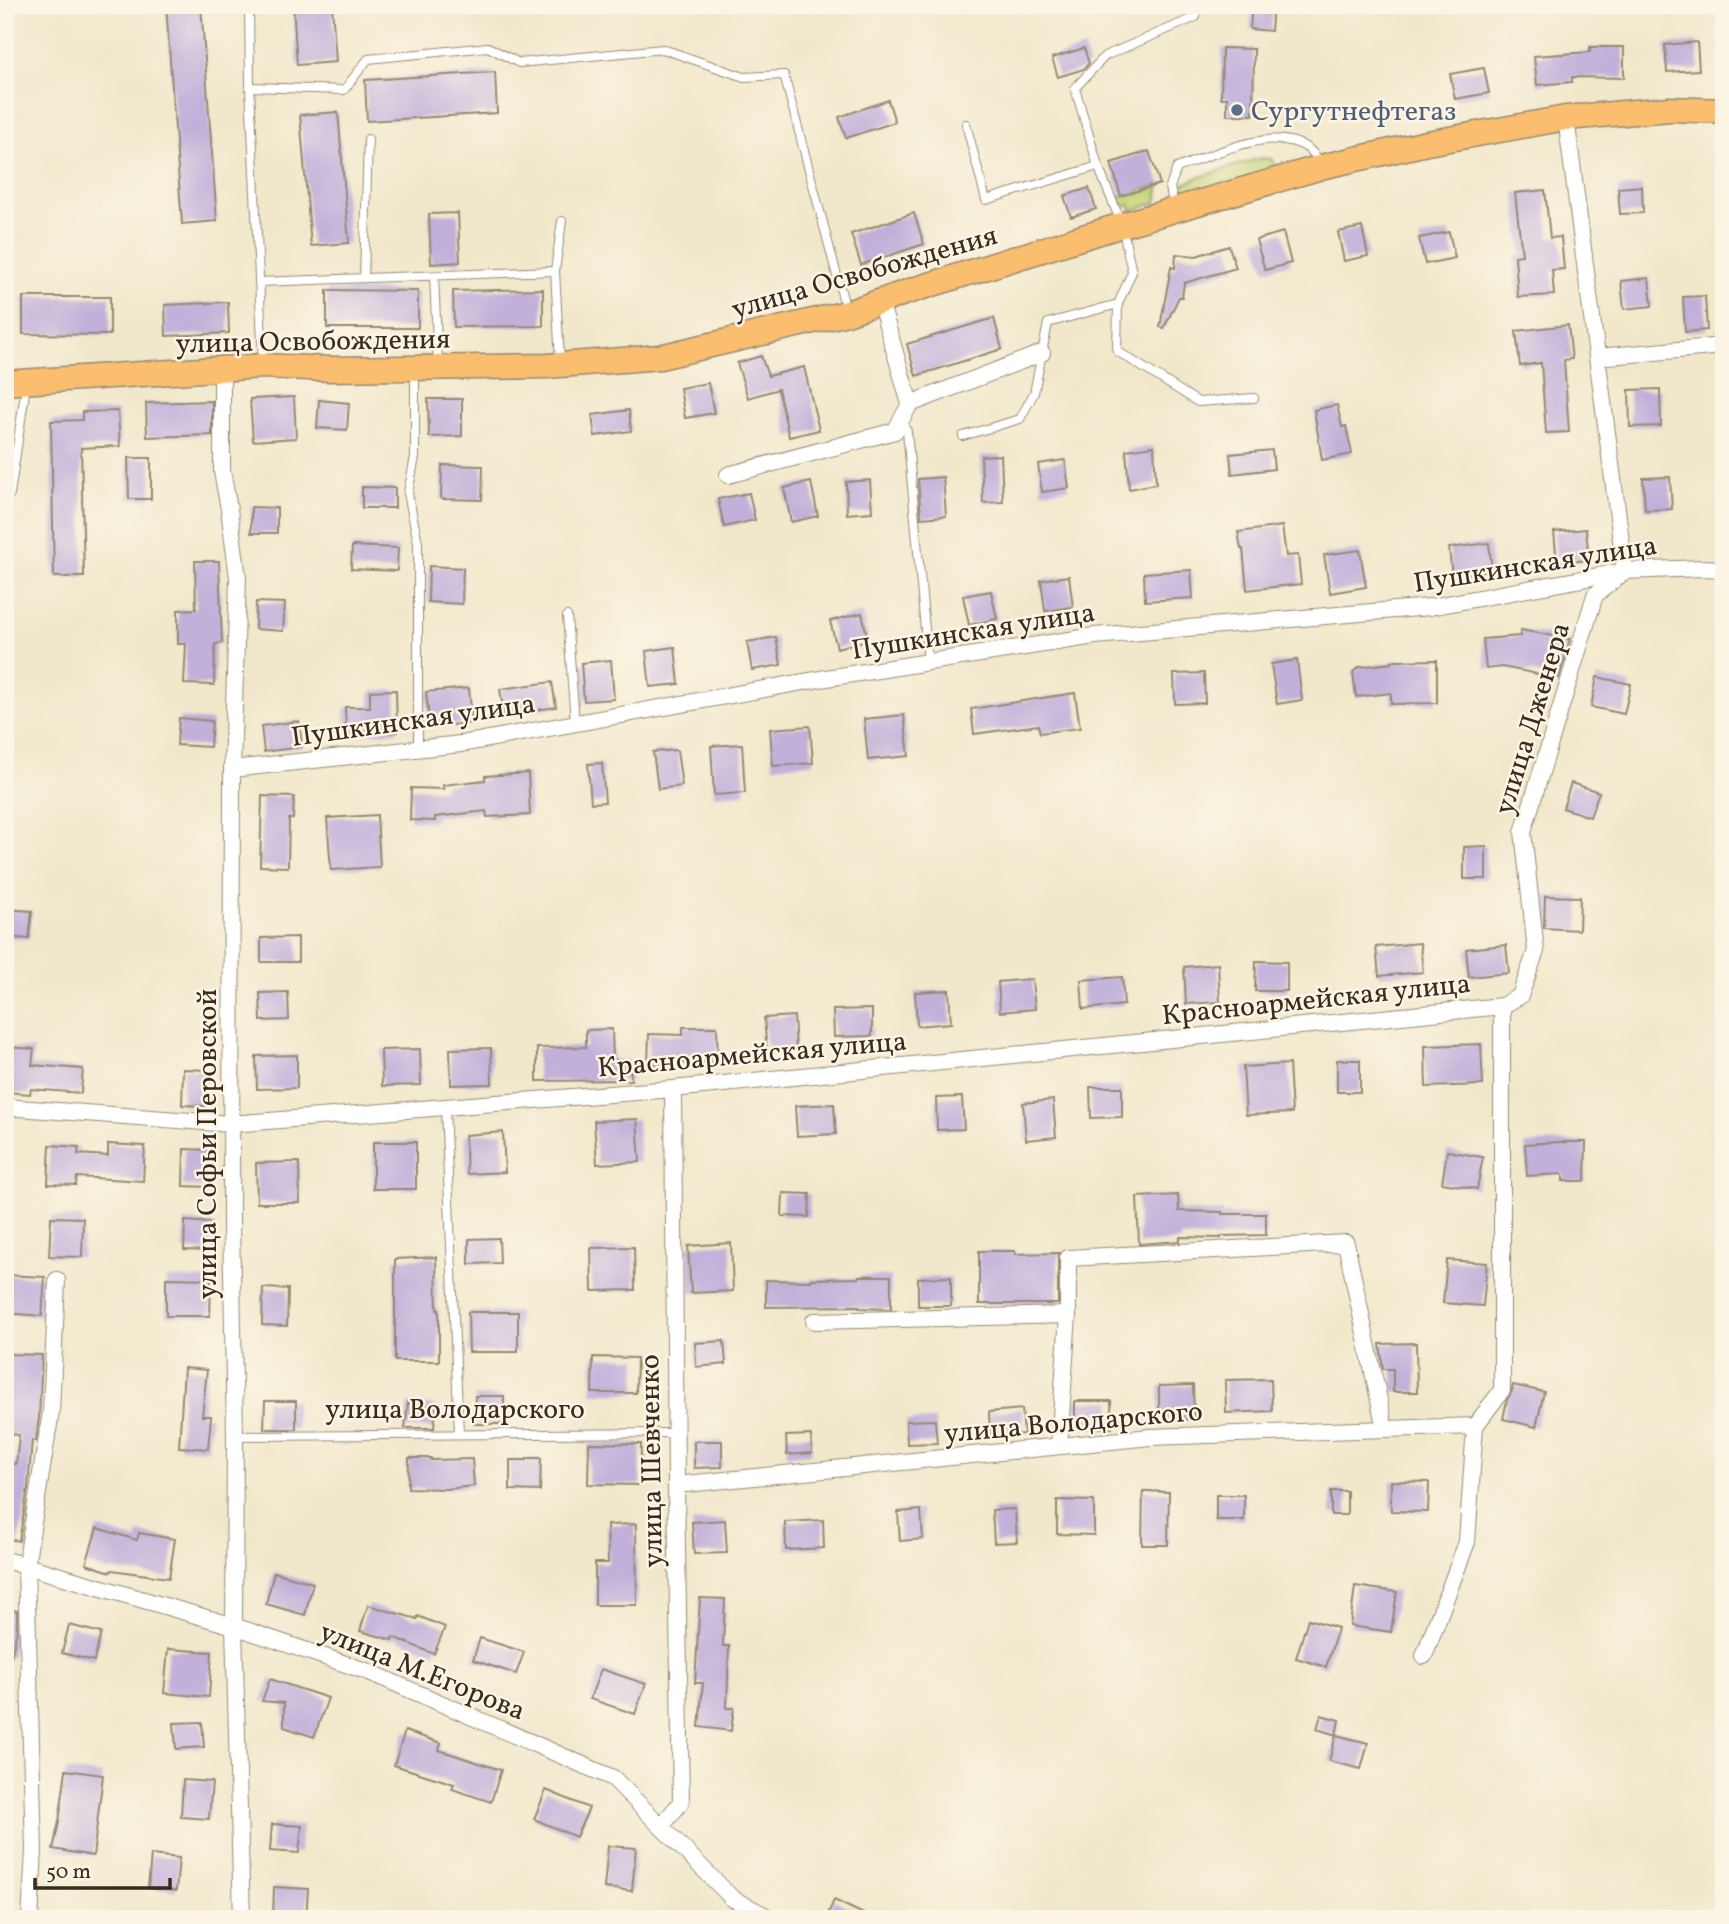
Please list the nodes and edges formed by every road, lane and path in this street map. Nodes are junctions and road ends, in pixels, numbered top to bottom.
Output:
1 (249, 5) edge
2 (1197, 5) edge
3 (250, 87) junction
4 (1724, 111) edge
5 (1566, 118) junction
6 (966, 124) dead end
7 (368, 139) dead end
8 (1098, 166) junction
9 (1325, 166) junction
10 (1174, 210) junction
11 (562, 221) dead end
12 (1122, 225) junction
13 (555, 271) junction
14 (434, 276) junction
15 (364, 278) junction
16 (259, 282) junction
17 (880, 302) junction
18 (1118, 304) junction
19 (846, 313) junction
20 (1724, 346) edge
21 (1042, 354) junction
22 (1598, 357) junction
23 (560, 365) junction
24 (263, 366) junction
25 (427, 368) junction
26 (222, 370) junction
27 (16, 382) edge
28 (1254, 398) dead end
29 (909, 404) junction
30 (900, 421) junction
31 (963, 436) dead end
32 (728, 475) dead end
33 (10, 494) dead end
34 (1724, 569) edge
35 (1625, 571) junction
36 (567, 617) dead end
37 (928, 663) junction
38 (575, 723) junction
39 (418, 748) junction
40 (232, 769) junction
41 (1502, 1006) junction
42 (673, 1088) junction
43 (5, 1107) edge
44 (445, 1107) junction
45 (231, 1124) junction
46 (57, 1280) dead end
47 (1068, 1315) junction
48 (814, 1321) dead end
49 (1475, 1426) junction
50 (1385, 1429) junction
51 (676, 1433) junction
52 (459, 1434) junction
53 (235, 1436) junction
54 (1059, 1446) junction
55 (676, 1485) junction
56 (5, 1560) edge
57 (26, 1566) junction
58 (234, 1626) junction
59 (1424, 1656) dead end
60 (661, 1827) junction
61 (30, 1919) edge
62 (242, 1919) edge
63 (772, 1919) edge

1 - 3 lane
2 - 8 lane
3 - 16 lane
3 - 19 lane
4 - 5 main road, улица Освобождения
5 - 9 main road, улица Освобождения
5 - 22 street
6 - 8 lane
7 - 15 lane
8 - 12 lane
9 - 10 main road, улица Освобождения
9 - 10 lane
10 - 12 main road, улица Освобождения
11 - 13 lane
12 - 17 main road, улица Освобождения
12 - 18 lane
13 - 14 lane
13 - 23 lane
14 - 15 lane
14 - 25 lane
15 - 16 lane
16 - 24 lane
17 - 19 main road, улица Освобождения
17 - 29 street
18 - 21 lane
18 - 28 lane
19 - 23 main road, улица Освобождения
20 - 22 street
21 - 29 street
21 - 31 lane
22 - 35 street
23 - 25 main road, улица Освобождения
24 - 25 main road, улица Освобождения
24 - 26 main road, улица Освобождения
25 - 39 lane
26 - 27 main road, улица Освобождения
26 - 40 street, улица Софьи Перовской
27 - 33 lane
29 - 30 street
30 - 32 street
30 - 37 lane
34 - 35 street, Пушкинская улица
35 - 37 street, Пушкинская улица
35 - 41 street, улица Дженера
36 - 38 lane
37 - 38 street, Пушкинская улица
38 - 39 street, Пушкинская улица
39 - 40 street, Пушкинская улица
40 - 45 street, улица Софьи Перовской
41 - 42 street, Красноармейская улица
41 - 49 street
42 - 44 street, Красноармейская улица
42 - 51 street, улица Шевченко
43 - 45 street, Красноармейская улица
44 - 45 street, Красноармейская улица
44 - 52 lane
45 - 53 street, улица Софьи Перовской
46 - 57 street
47 - 48 street
47 - 50 street
47 - 54 street
49 - 50 street, улица Володарского
49 - 59 street
50 - 54 street, улица Володарского
51 - 52 lane, улица Володарского
51 - 55 street, улица Шевченко
52 - 53 lane, улица Володарского
53 - 58 street, улица Софьи Перовской
54 - 55 street, улица Володарского
55 - 60 street, улица Шевченко
56 - 57 street, улица М.Егорова
57 - 58 street, улица М.Егорова
57 - 61 street
58 - 60 street, улица М.Егорова
58 - 62 street, улица Софьи Перовской
60 - 63 street, улица М.Егорова

